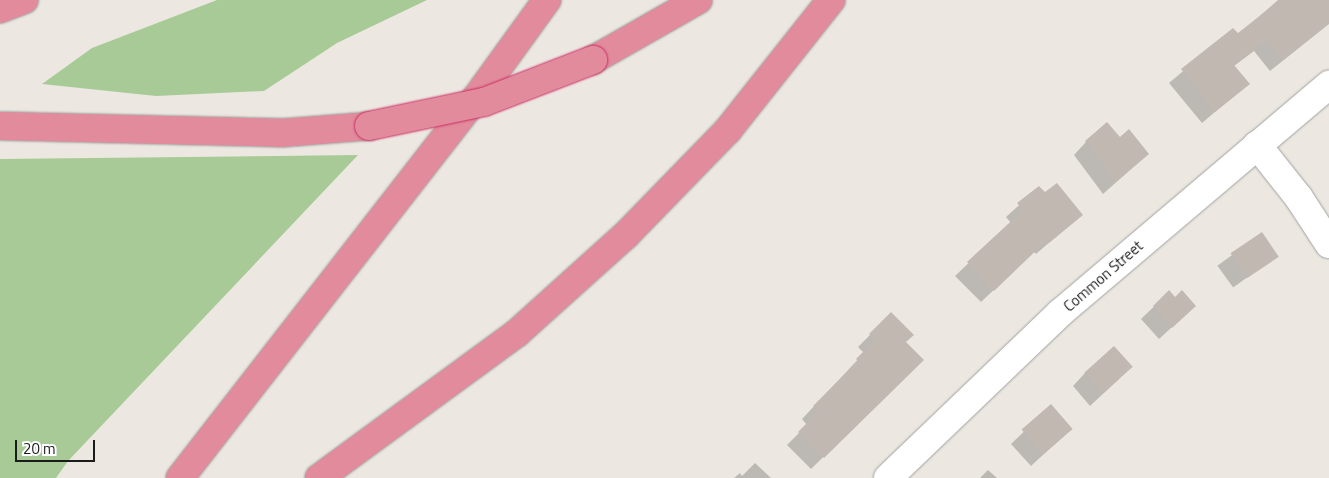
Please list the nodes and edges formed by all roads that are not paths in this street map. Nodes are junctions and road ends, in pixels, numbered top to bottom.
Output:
1 (24, 0) edge
2 (547, 0) edge
3 (698, 0) edge
4 (831, 0) edge
5 (0, 9) edge
6 (1329, 85) edge
7 (0, 126) edge
8 (1257, 145) junction
9 (1329, 244) edge
10 (180, 478) edge
11 (319, 478) edge
12 (888, 478) edge

1 - 5 highway
2 - 10 highway
3 - 7 highway, bridge
4 - 11 highway
6 - 8 street, Common Street
8 - 9 street
8 - 12 street, Common Street

